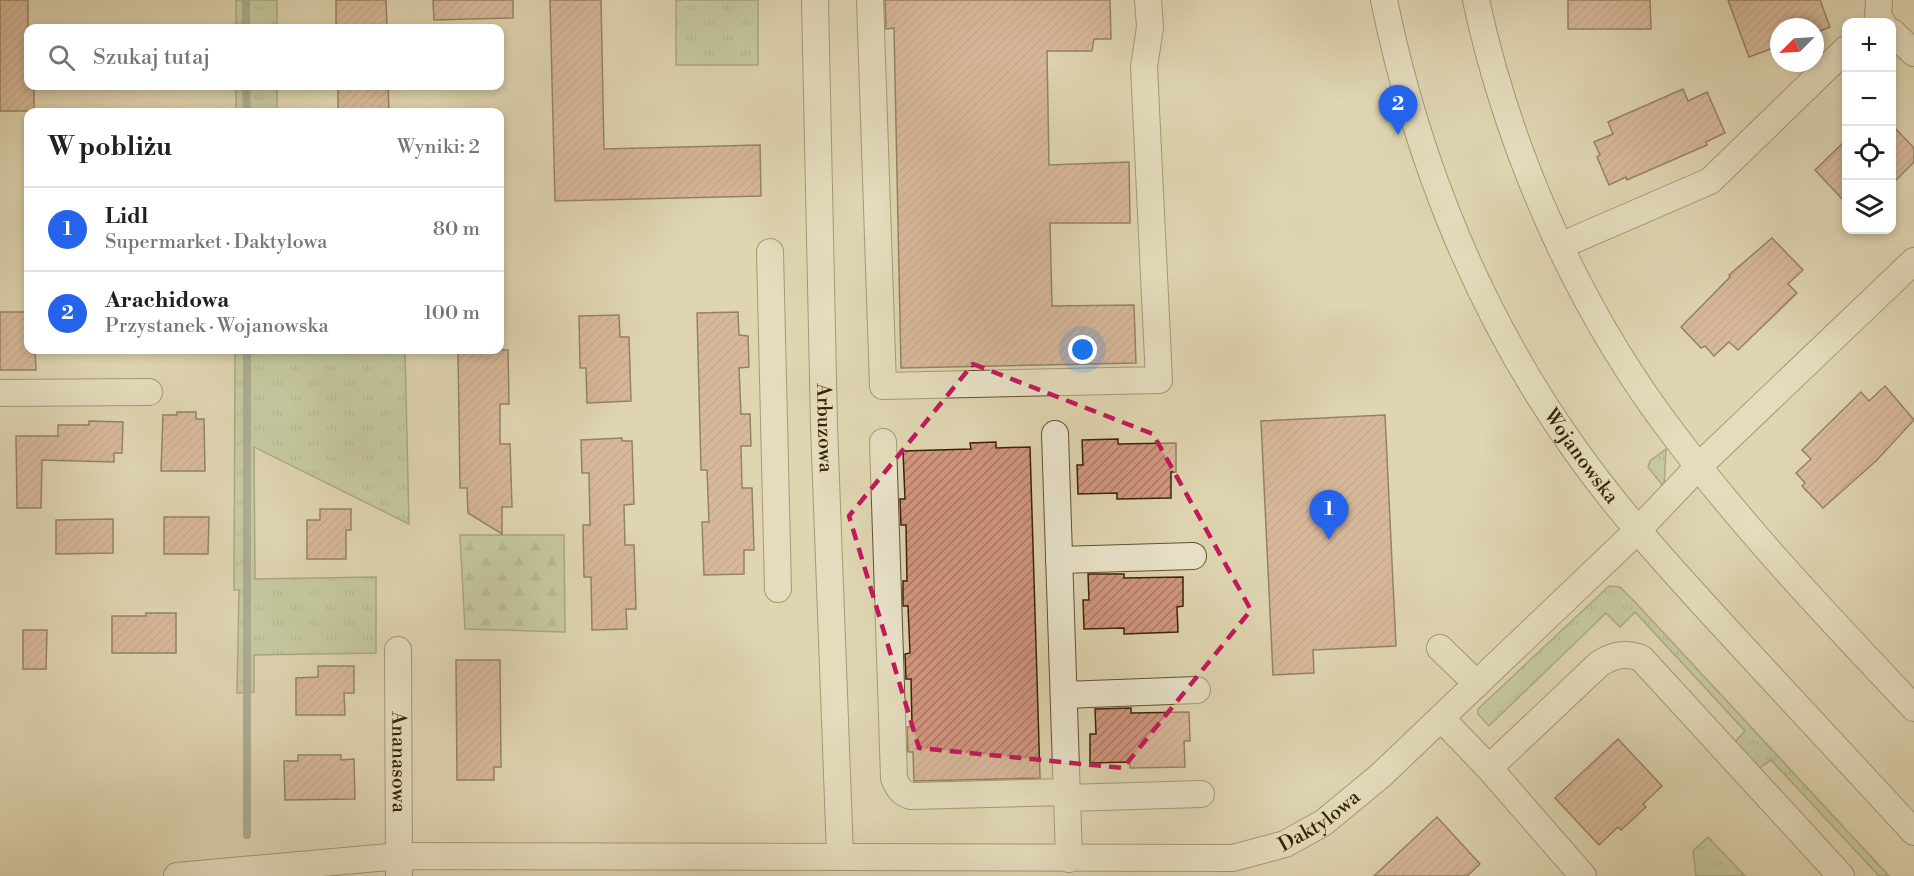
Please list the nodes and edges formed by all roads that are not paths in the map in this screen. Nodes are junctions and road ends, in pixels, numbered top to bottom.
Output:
1 (815, 0) edge
2 (870, 0) edge
3 (1148, 0) edge
4 (1384, 0) edge
5 (1476, 0) edge
6 (1896, 34) edge
7 (1842, 53) edge
8 (1914, 53) edge
9 (1560, 246) junction
10 (770, 252) dead end
11 (1914, 261) edge
12 (149, 392) dead end
13 (0, 393) edge
14 (1055, 434) dead end
15 (883, 442) dead end
16 (1698, 467) junction
17 (1637, 531) junction
18 (1193, 556) dead end
19 (1059, 560) junction
20 (778, 589) dead end
21 (1440, 648) dead end
22 (398, 650) dead end
23 (1477, 684) junction
24 (1197, 690) dead end
25 (1064, 695) junction
26 (1914, 708) edge
27 (1441, 718) junction
28 (1489, 768) junction
29 (1201, 794) dead end
30 (1067, 795) junction
31 (1914, 832) edge
32 (840, 855) junction
33 (1069, 859) junction
34 (400, 866) edge
35 (721, 866) edge
36 (599, 867) edge
37 (929, 867) edge
38 (1233, 867) edge
39 (177, 876) edge
40 (1583, 876) edge
41 (1841, 876) edge

1 - 32 street, Arbuzowa
2 - 3 street
4 - 17 street, Wojanowska
5 - 9 street
6 - 8 street
7 - 9 street
9 - 16 street
10 - 20 street
11 - 16 street, Daktylowa
12 - 13 street
14 - 19 street
15 - 30 street
16 - 17 street, Daktylowa
16 - 26 street
17 - 23 street, Daktylowa
17 - 31 street, Wojanowska
18 - 19 street
19 - 25 street
21 - 23 street
22 - 34 street, Ananasowa
23 - 27 street, Daktylowa
24 - 25 street
25 - 30 street
27 - 28 street
27 - 38 street, Daktylowa
28 - 40 street
28 - 41 street
29 - 30 street
30 - 33 street
32 - 35 street, Daktylowa
32 - 37 street, Daktylowa
33 - 37 street, Daktylowa
33 - 38 street, Daktylowa
34 - 36 street, Daktylowa
34 - 39 street, Daktylowa
35 - 36 street, Daktylowa

